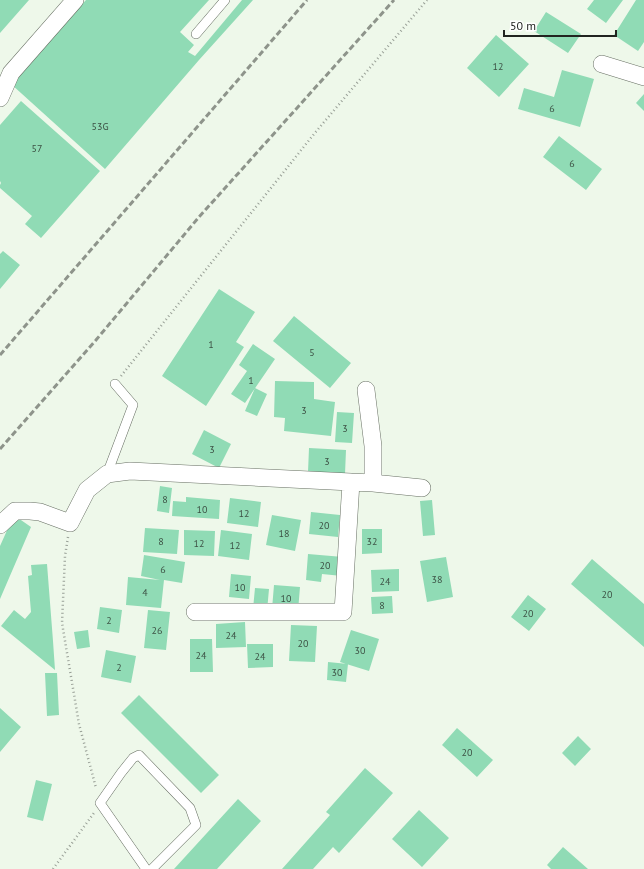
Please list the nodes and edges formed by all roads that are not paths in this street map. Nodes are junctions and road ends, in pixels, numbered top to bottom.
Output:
1 (75, 0) edge
2 (225, 0) edge
3 (196, 34) dead end
4 (602, 64) dead end
5 (644, 77) edge
6 (0, 98) edge
7 (114, 384) road end
8 (366, 390) dead end
9 (107, 474) junction
10 (351, 482) junction
11 (373, 483) junction
12 (422, 488) dead end
13 (0, 525) edge
14 (195, 612) dead end
15 (146, 869) edge
16 (152, 869) edge

1 - 6 street
2 - 3 lane
4 - 5 street
7 - 9 lane
8 - 11 street
9 - 10 street
9 - 13 street
10 - 11 street
10 - 14 street
11 - 12 street
15 - 16 lane

